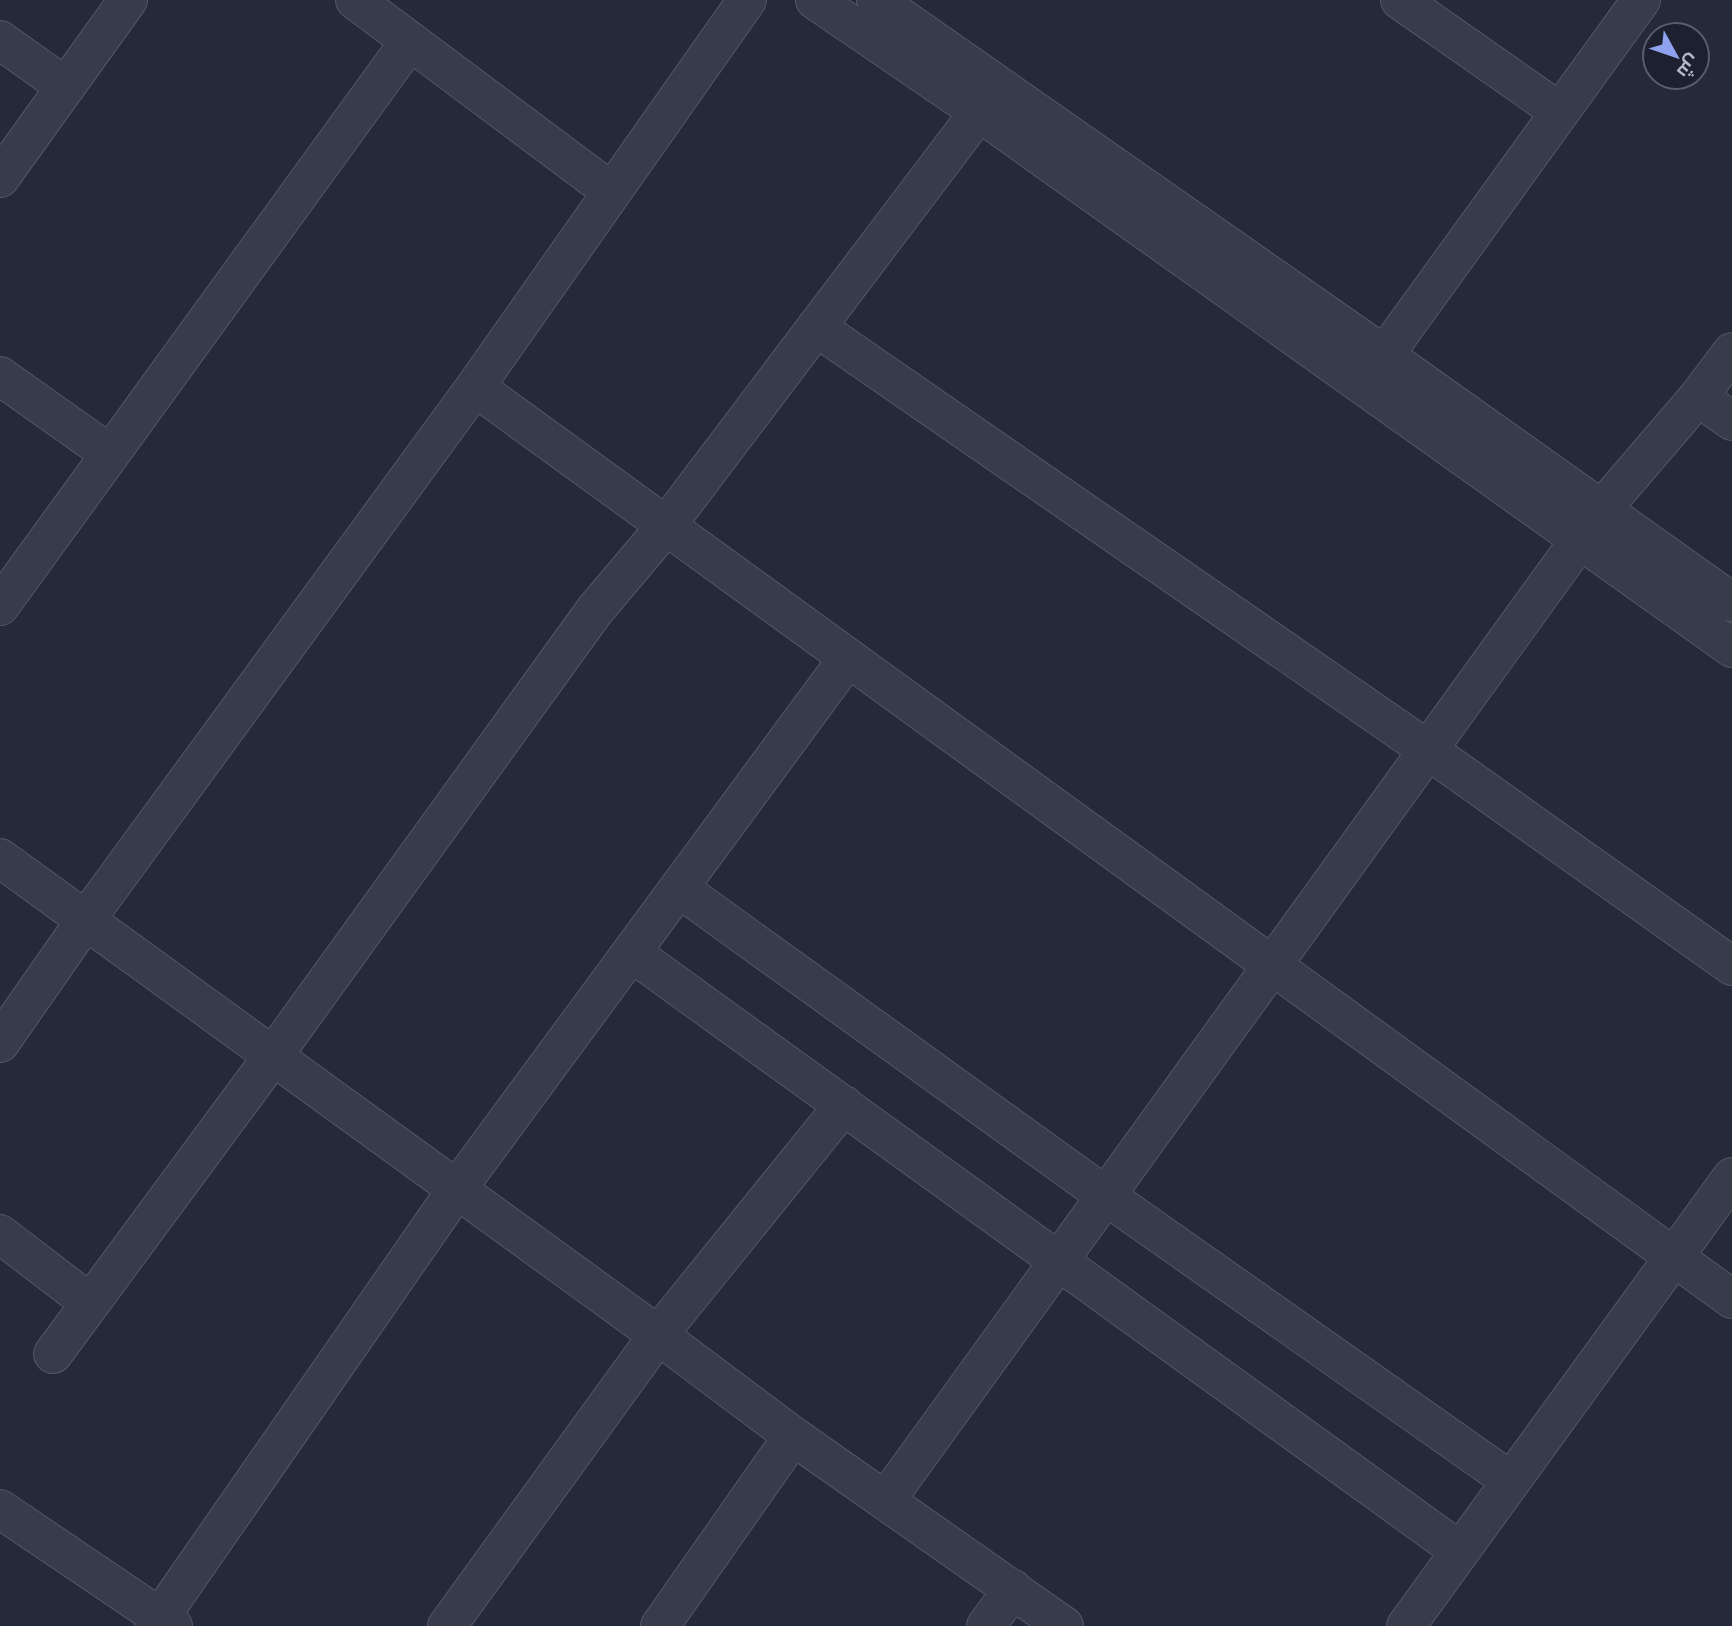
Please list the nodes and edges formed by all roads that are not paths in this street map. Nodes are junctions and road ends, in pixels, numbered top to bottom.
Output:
1 (128, 0) edge
2 (355, 0) edge
3 (747, 0) edge
4 (815, 0) edge
5 (876, 0) edge
6 (1400, 0) edge
7 (1641, 0) edge
8 (0, 40) edge
9 (410, 41) junction
10 (66, 86) junction
11 (979, 112) junction
12 (1560, 112) junction
13 (0, 178) edge
14 (612, 192) junction
15 (816, 327) junction
16 (1732, 352) edge
17 (1373, 370) junction
18 (0, 376) edge
19 (475, 387) junction
20 (1698, 397) junction
21 (1732, 421) edge
22 (110, 454) junction
23 (1591, 524) junction
24 (666, 526) junction
25 (1732, 602) edge
26 (0, 606) edge
27 (1732, 648) edge
28 (848, 658) junction
29 (1429, 750) junction
30 (0, 858) edge
31 (680, 889) junction
32 (85, 921) junction
33 (632, 953) junction
34 (1272, 966) junction
35 (1732, 966) edge
36 (0, 1043) edge
37 (273, 1056) junction
38 (844, 1105) junction
39 (1732, 1177) edge
40 (457, 1189) junction
41 (1106, 1196) junction
42 (0, 1234) edge
43 (1674, 1257) junction
44 (1060, 1261) junction
45 (1732, 1299) edge
46 (90, 1303) junction
47 (658, 1335) junction
48 (53, 1354) dead end
49 (793, 1436) junction
50 (1511, 1481) junction
51 (886, 1500) junction
52 (0, 1509) edge
53 (1460, 1551) junction
54 (1013, 1589) junction
55 (162, 1623) edge
56 (447, 1626) edge
57 (660, 1626) edge
58 (986, 1626) edge
59 (1064, 1626) edge
60 (1406, 1626) edge

1 - 10 street
2 - 9 street
3 - 14 street
4 - 11 street
5 - 17 street
6 - 12 street
7 - 12 street
8 - 10 street
9 - 14 street
9 - 22 street
10 - 13 street
11 - 15 street
11 - 17 street
12 - 17 street
14 - 19 street
15 - 24 street
15 - 29 street
16 - 20 street
17 - 23 street
18 - 22 street
19 - 24 street
19 - 32 street
20 - 21 street
20 - 23 street
22 - 26 street
23 - 25 street
23 - 27 street
23 - 29 street
24 - 28 street
24 - 37 street
28 - 31 street
28 - 34 street
29 - 34 street
29 - 35 street
30 - 32 street
31 - 33 street
31 - 41 street
32 - 36 street
32 - 37 street
33 - 38 street
33 - 40 street
34 - 41 street
34 - 43 street
37 - 40 street
37 - 46 street
38 - 44 street
38 - 47 street
39 - 43 street
40 - 47 street
40 - 55 street
41 - 44 street
41 - 50 street
42 - 46 street
43 - 45 street
43 - 50 street
44 - 51 street
44 - 53 street
46 - 48 street
47 - 49 street
47 - 56 street
49 - 51 street
49 - 57 street
50 - 53 street
51 - 54 street
52 - 55 street
53 - 60 street
54 - 58 street
54 - 59 street

